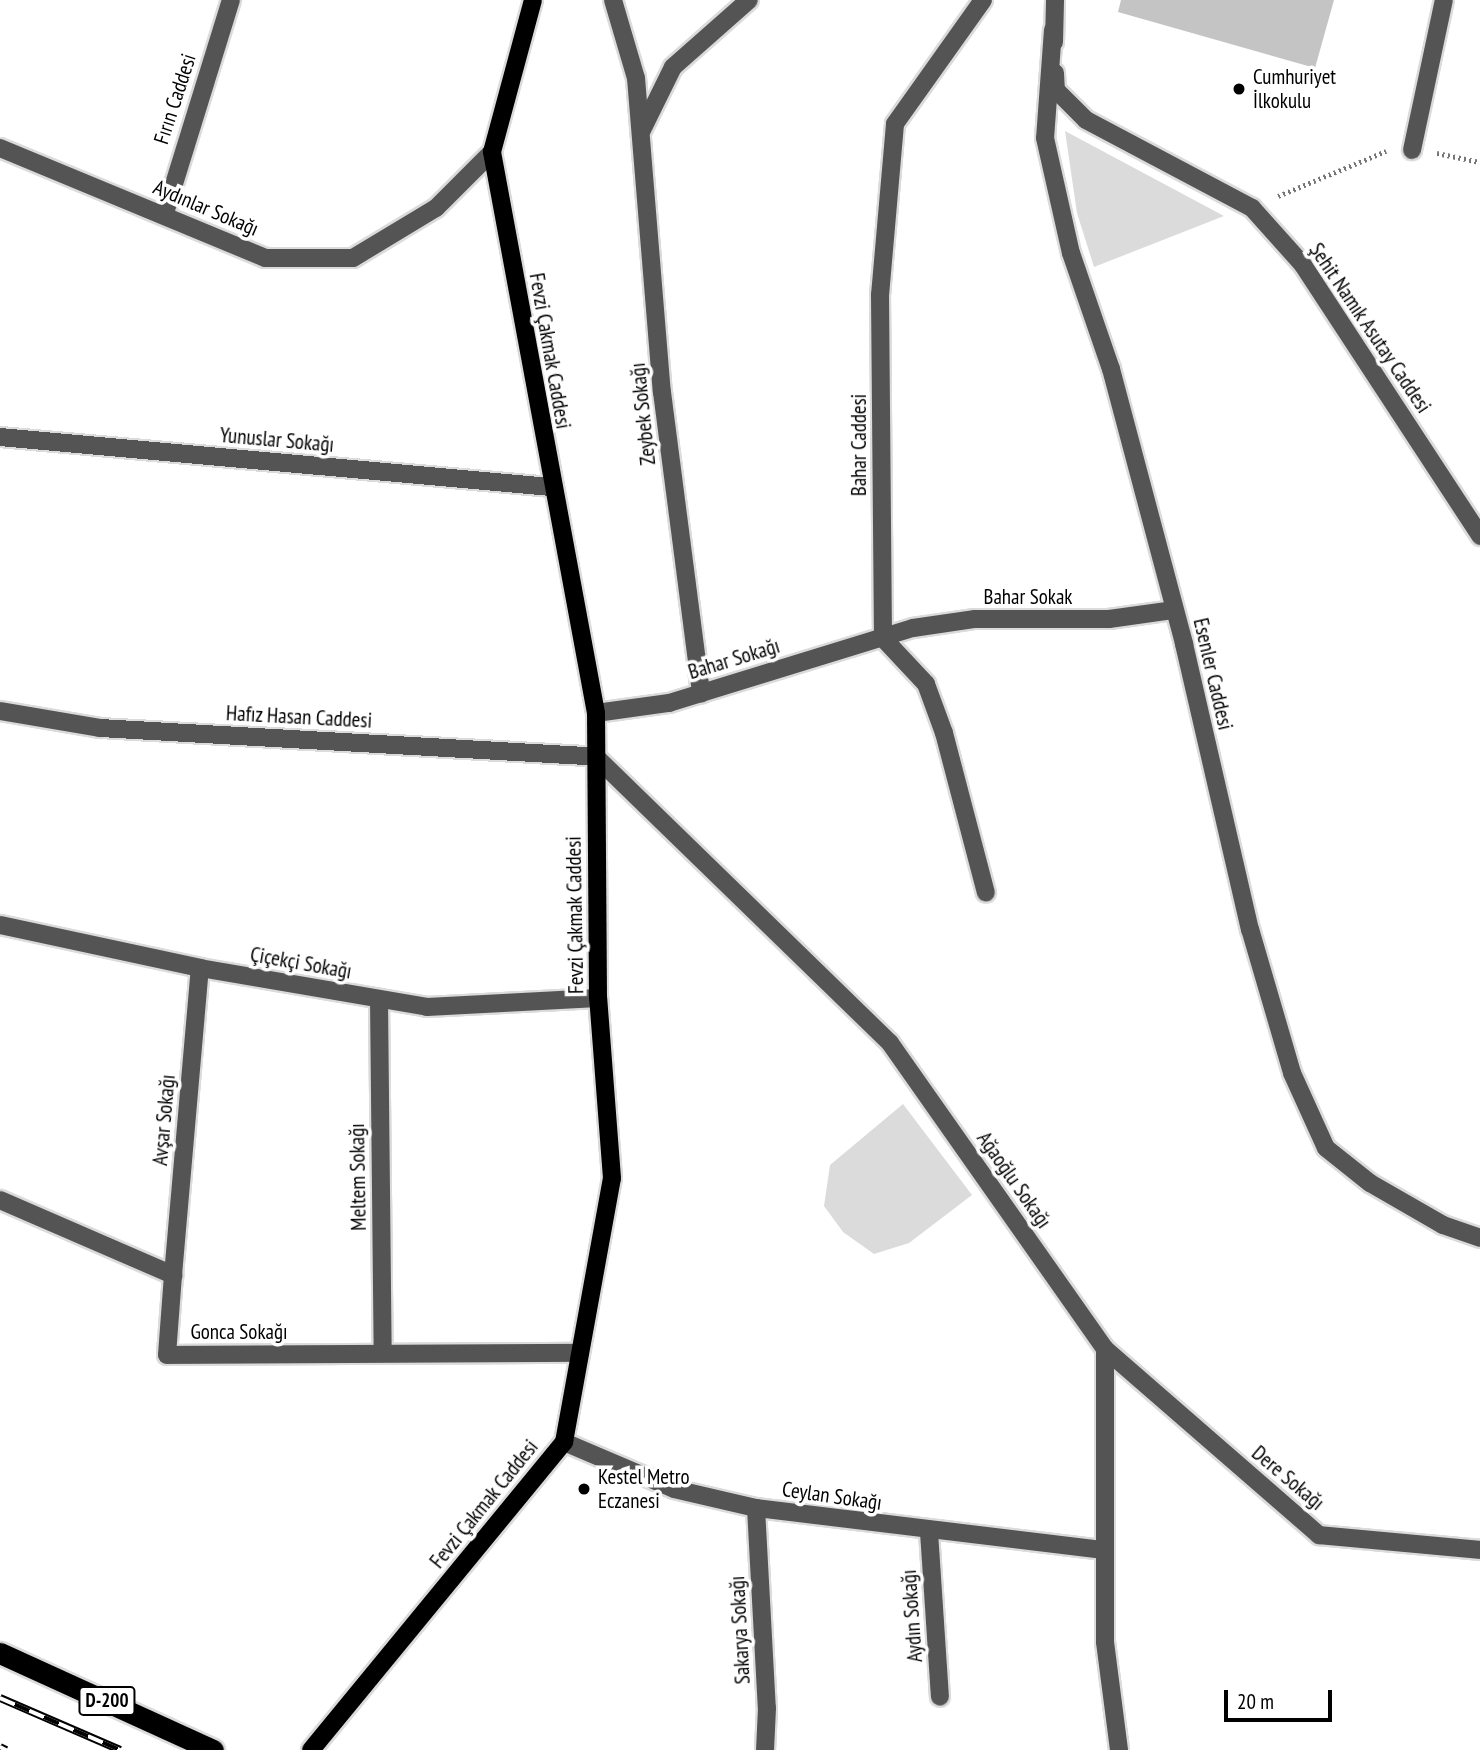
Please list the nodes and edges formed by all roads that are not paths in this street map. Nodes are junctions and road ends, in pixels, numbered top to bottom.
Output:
1 (231, 0) edge
2 (533, 0) edge
3 (613, 0) edge
4 (749, 0) edge
5 (983, 0) edge
6 (1055, 0) edge
7 (1444, 0) edge
8 (1053, 30) junction
9 (642, 130) junction
10 (0, 148) edge
11 (1412, 150) road end
12 (492, 152) junction
13 (164, 213) junction
14 (0, 437) edge
15 (551, 487) junction
16 (1480, 536) edge
17 (1174, 610) junction
18 (883, 638) junction
19 (701, 693) junction
20 (0, 711) edge
21 (596, 713) junction
22 (596, 757) junction
23 (986, 893) dead end
24 (0, 925) edge
25 (200, 968) junction
26 (598, 998) junction
27 (379, 1000) junction
28 (0, 1200) edge
29 (1480, 1238) edge
30 (173, 1275) junction
31 (1105, 1349) junction
32 (383, 1353) junction
33 (580, 1353) junction
34 (564, 1442) junction
35 (756, 1508) junction
36 (929, 1532) junction
37 (1104, 1550) junction
38 (1480, 1550) edge
39 (0, 1653) edge
40 (940, 1697) dead end
41 (213, 1750) edge
42 (311, 1750) edge
43 (765, 1750) edge
44 (1119, 1750) edge

1 - 13 street, Fırın Caddesi
2 - 12 main road, Fevzi Çakmak Caddesi
3 - 9 street, Zeybek Sokağı
4 - 9 street
5 - 18 street, Bahar Caddesi
6 - 8 street, Şehit Namık Asutay Caddesi
7 - 11 street
8 - 16 street, Şehit Namık Asutay Caddesi
8 - 17 street, Esenler Caddesi
9 - 19 street, Zeybek Sokağı
10 - 13 street, Aydınlar Sokağı
12 - 13 street, Aydınlar Sokağı
12 - 15 main road, Fevzi Çakmak Caddesi
14 - 15 street, Yunuslar Sokağı
15 - 21 main road, Fevzi Çakmak Caddesi
17 - 18 street, Bahar Sokak
17 - 29 street, Esenler Caddesi
18 - 19 street, Bahar Sokağı
18 - 23 street
19 - 21 street, Bahar Sokağı
20 - 22 street, Hafız Hasan Caddesi
21 - 22 main road, Fevzi Çakmak Caddesi
22 - 26 main road, Fevzi Çakmak Caddesi
22 - 31 street, Ağaoğlu Sokağı
24 - 25 street, Çiçekçi Sokağı
25 - 27 street, Çiçekçi Sokağı
25 - 30 street, Avşar Sokağı
26 - 27 street, Çiçekçi Sokağı
26 - 33 main road, Fevzi Çakmak Caddesi
27 - 32 street, Meltem Sokağı
28 - 30 street
30 - 32 street, Gonca Sokağı
31 - 37 street
31 - 38 street, Dere Sokağı
32 - 33 street, Gonca Sokağı
33 - 34 main road, Fevzi Çakmak Caddesi
34 - 35 street, Ceylan Sokağı
34 - 42 main road, Fevzi Çakmak Caddesi
35 - 36 street, Ceylan Sokağı
35 - 43 street, Sakarya Sokağı
36 - 37 street, Ceylan Sokağı
36 - 40 street, Aydın Sokağı
37 - 44 street
39 - 41 highway, D-200

